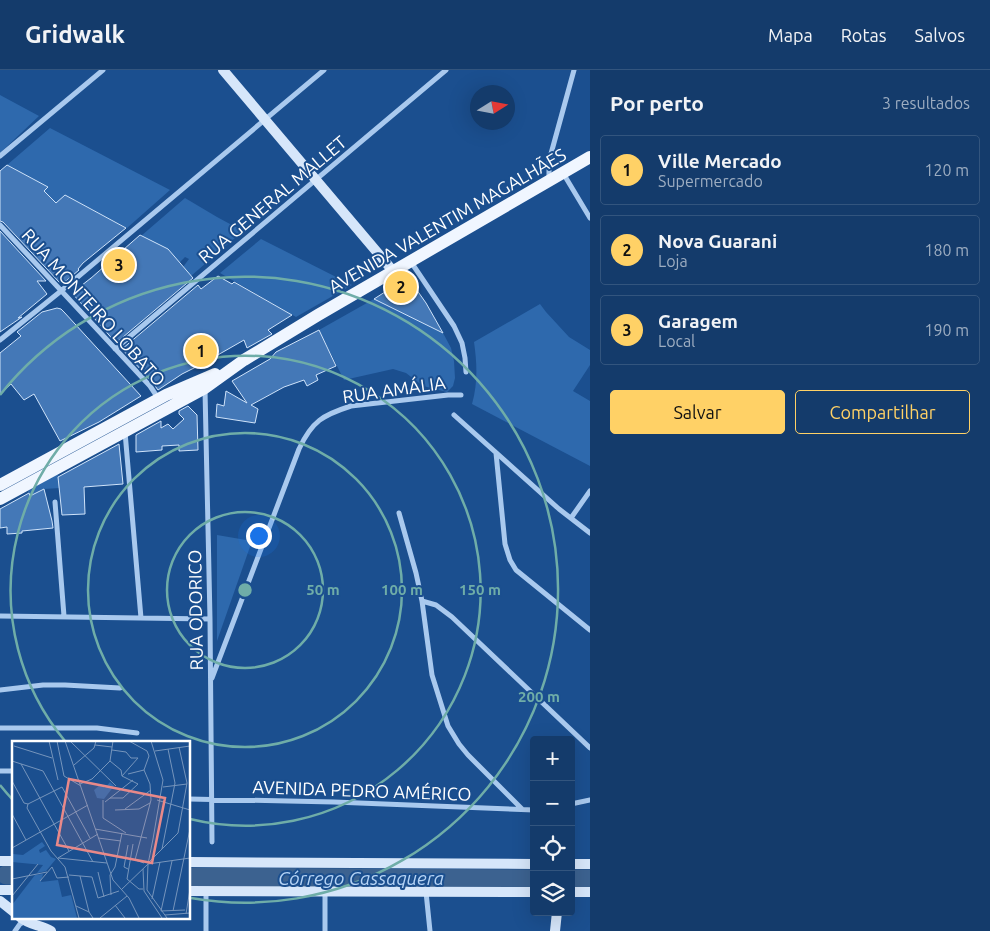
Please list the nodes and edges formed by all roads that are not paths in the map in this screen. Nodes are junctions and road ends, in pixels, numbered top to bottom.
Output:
1 (103, 70) edge
2 (223, 70) edge
3 (324, 70) edge
4 (446, 70) edge
5 (574, 70) edge
6 (266, 120) junction
7 (0, 156) edge
8 (590, 157) edge
9 (563, 173) junction
10 (316, 180) junction
11 (550, 180) junction
12 (590, 218) edge
13 (0, 226) edge
14 (411, 262) junction
15 (393, 270) junction
16 (61, 291) junction
17 (0, 340) edge
18 (115, 349) junction
19 (466, 372) dead end
20 (205, 383) junction
21 (461, 395) dead end
22 (161, 405) junction
23 (454, 415) dead end
24 (124, 418) junction
25 (125, 431) junction
26 (496, 453) junction
27 (0, 485) edge
28 (590, 491) edge
29 (0, 500) edge
30 (55, 502) dead end
31 (400, 513) dead end
32 (571, 518) junction
33 (590, 533) edge
34 (422, 601) junction
35 (0, 616) edge
36 (64, 616) junction
37 (142, 618) junction
38 (210, 619) junction
39 (590, 630) edge
40 (210, 682) junction
41 (120, 688) dead end
42 (0, 690) edge
43 (0, 728) edge
44 (137, 733) dead end
45 (590, 748) edge
46 (190, 799) edge
47 (212, 800) junction
48 (590, 800) edge
49 (575, 803) edge
50 (522, 810) junction
51 (530, 810) edge
52 (212, 842) dead end
53 (190, 862) edge
54 (530, 864) edge
55 (575, 864) edge
56 (590, 864) edge
57 (190, 891) edge
58 (206, 891) junction
59 (325, 892) junction
60 (426, 892) junction
61 (530, 892) edge
62 (575, 892) edge
63 (590, 892) edge
64 (0, 901) edge
65 (12, 910) edge
66 (557, 916) edge
67 (44, 918) edge
68 (22, 919) edge
69 (49, 930) edge
70 (15, 931) edge
71 (206, 931) edge
72 (325, 931) edge
73 (430, 931) edge
74 (555, 931) edge

1 - 7 street
2 - 6 main road
3 - 6 street
4 - 10 street, RUA GENERAL MALLET
5 - 11 street
6 - 10 main road
6 - 16 street
8 - 9 main road, AVENIDA VALENTIM MAGALHÃES
9 - 11 main road, AVENIDA VALENTIM MAGALHÃES
9 - 12 street
10 - 15 main road
10 - 18 street, RUA GENERAL MALLET
11 - 14 main road, AVENIDA VALENTIM MAGALHÃES
13 - 16 street, RUA MONTEIRO LOBATO
14 - 15 main road, AVENIDA VALENTIM MAGALHÃES
14 - 19 street
15 - 20 main road, AVENIDA VALENTIM MAGALHÃES
16 - 17 street
16 - 18 street, RUA MONTEIRO LOBATO
18 - 22 street, RUA MONTEIRO LOBATO
20 - 22 main road, AVENIDA VALENTIM MAGALHÃES
20 - 38 street, RUA ODORICO
21 - 40 street, RUA AMÁLIA
22 - 24 main road, AVENIDA VALENTIM MAGALHÃES
22 - 25 main road, AVENIDA VALENTIM MAGALHÃES
23 - 26 street
24 - 25 street
24 - 27 main road, AVENIDA VALENTIM MAGALHÃES
25 - 29 main road, AVENIDA VALENTIM MAGALHÃES
25 - 37 street
26 - 32 street
26 - 39 street
28 - 32 street
30 - 36 street
31 - 34 street
32 - 33 street
34 - 45 street
34 - 50 street
35 - 36 street
36 - 37 street
37 - 38 street
38 - 40 street, RUA ODORICO
40 - 47 street, RUA ODORICO
41 - 42 street
43 - 44 street
46 - 47 street, AVENIDA PEDRO AMÉRICO
47 - 50 street, AVENIDA PEDRO AMÉRICO
47 - 52 street, RUA ODORICO
48 - 49 street
50 - 51 street, AVENIDA PEDRO AMÉRICO
53 - 54 main road
55 - 56 main road
57 - 58 main road
58 - 59 main road
58 - 71 street
59 - 60 main road
59 - 72 street
60 - 61 main road
60 - 73 street
62 - 63 main road
64 - 65 main road
66 - 74 main road
67 - 69 main road
68 - 69 main road
68 - 70 street

